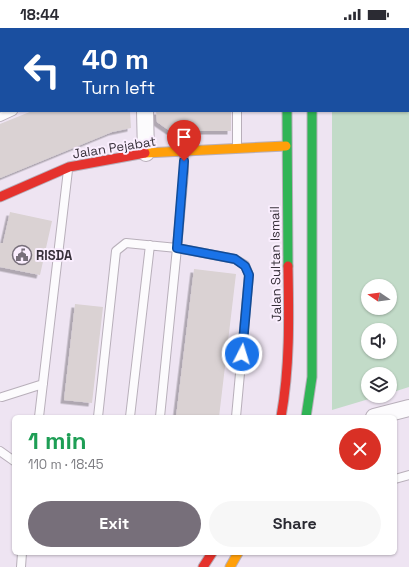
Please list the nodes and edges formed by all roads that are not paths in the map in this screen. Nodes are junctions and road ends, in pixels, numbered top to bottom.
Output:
1 (11, 112) edge
2 (145, 112) edge
3 (237, 112) edge
4 (287, 112) edge
5 (312, 112) edge
6 (0, 117) edge
7 (286, 146) junction
8 (237, 148) junction
9 (184, 151) junction
10 (146, 154) junction
11 (68, 167) junction
12 (0, 197) edge
13 (150, 245) junction
14 (177, 248) junction
15 (43, 384) junction
16 (2, 396) dead end
17 (409, 408) edge
18 (39, 415) edge
19 (98, 415) edge
20 (130, 415) edge
21 (160, 415) edge
22 (236, 415) edge
23 (281, 415) edge
24 (306, 415) edge
25 (382, 415) edge
26 (0, 451) edge
27 (12, 460) edge
28 (409, 475) edge
29 (397, 478) edge
30 (22, 555) edge
31 (211, 555) edge
32 (237, 555) edge
33 (21, 567) edge
34 (203, 567) edge
35 (230, 567) edge

1 - 6 lane
2 - 10 street
3 - 8 lane
4 - 7 main road, Jalan Sultan Ismail
5 - 24 main road
7 - 8 main road, Jalan Pejabat
7 - 23 main road, Jalan Sultan Ismail
8 - 9 main road, Jalan Pejabat
9 - 10 main road, Jalan Pejabat
9 - 14 lane
10 - 11 main road, Jalan Pejabat
11 - 12 main road, Jalan Pejabat
11 - 15 lane
13 - 14 lane
13 - 19 lane
13 - 20 lane
14 - 21 lane
14 - 22 lane
15 - 16 lane
15 - 18 lane
17 - 25 street
26 - 27 lane
28 - 29 lane
30 - 33 lane
31 - 34 main road
32 - 35 main road

